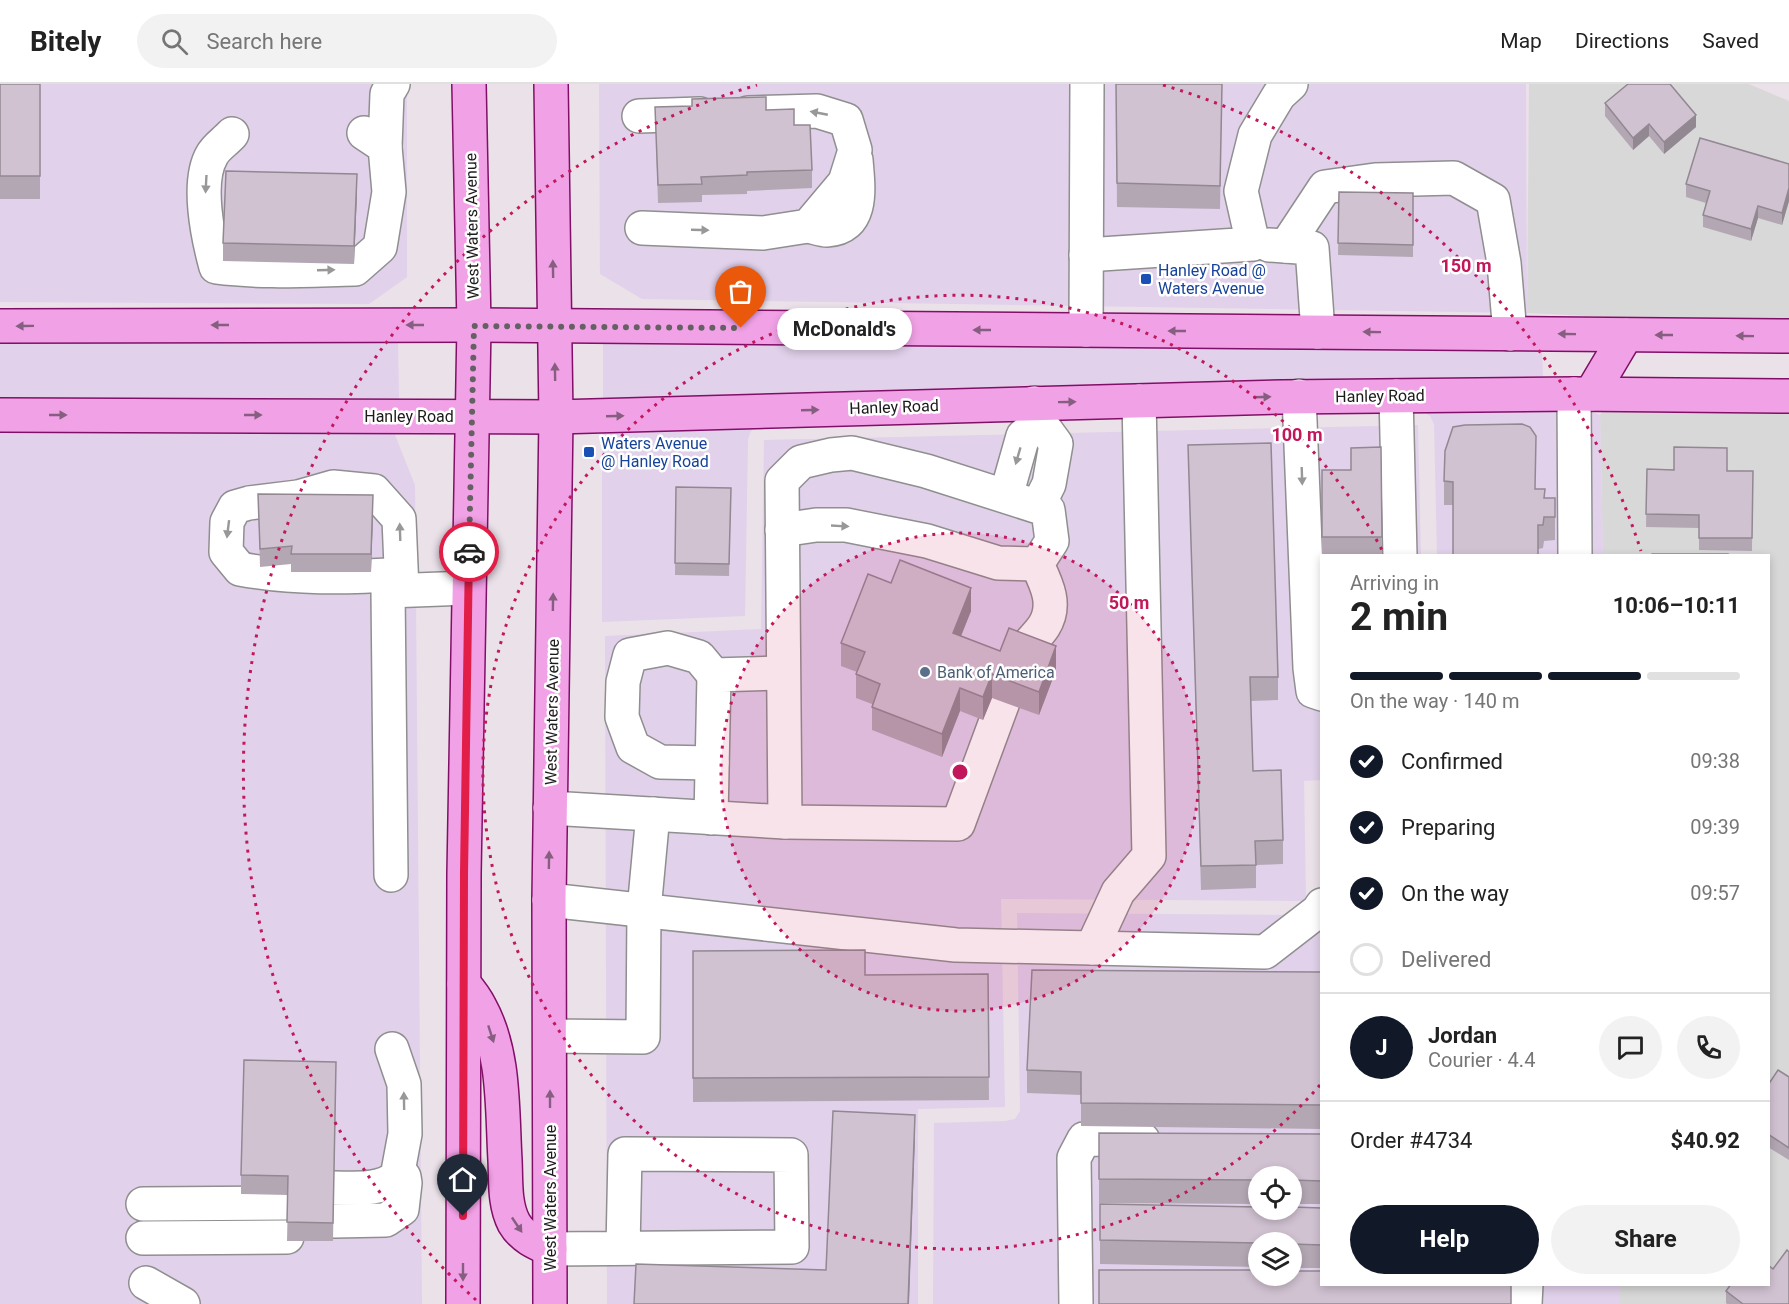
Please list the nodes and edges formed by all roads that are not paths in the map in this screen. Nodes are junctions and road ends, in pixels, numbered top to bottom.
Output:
1 (393, 84) edge
2 (470, 84) edge
3 (551, 84) edge
4 (1087, 84) edge
5 (1291, 84) edge
6 (639, 116) dead end
7 (232, 134) dead end
8 (642, 228) dead end
9 (1253, 244) junction
10 (1286, 246) junction
11 (1086, 255) junction
12 (0, 326) edge
13 (474, 326) junction
14 (554, 327) junction
15 (1086, 330) junction
16 (1318, 332) junction
17 (1510, 334) junction
18 (1626, 335) junction
19 (1789, 336) edge
20 (1583, 394) junction
21 (1299, 396) junction
22 (1396, 396) junction
23 (1789, 396) edge
24 (1139, 401) junction
25 (1037, 412) junction
26 (0, 415) edge
27 (471, 416) junction
28 (556, 417) junction
29 (1006, 496) junction
30 (1038, 506) junction
31 (782, 530) junction
32 (1400, 554) edge
33 (1575, 554) edge
34 (1037, 564) junction
35 (397, 585) junction
36 (468, 588) junction
37 (1021, 656) edge
38 (783, 672) junction
39 (714, 675) junction
40 (1317, 693) edge
41 (1003, 702) edge
42 (712, 763) junction
43 (550, 808) junction
44 (652, 814) junction
45 (711, 818) junction
46 (785, 822) junction
47 (391, 875) dead end
48 (549, 900) junction
49 (1320, 908) edge
50 (644, 910) junction
51 (1092, 948) junction
52 (464, 982) junction
53 (550, 1036) junction
54 (392, 1049) dead end
55 (405, 1134) junction
56 (1167, 1140) edge
57 (404, 1177) junction
58 (242, 1187) edge
59 (334, 1212) junction
60 (287, 1221) edge
61 (622, 1248) junction
62 (550, 1249) junction
63 (146, 1283) dead end
64 (1526, 1286) edge
65 (183, 1304) edge
66 (463, 1304) edge
67 (550, 1304) edge
68 (1076, 1304) edge
69 (1526, 1304) edge

7 -> 1 lane
2 - 13 main road, West Waters Avenue
14 -> 3 main road, West Waters Avenue
4 - 11 lane
5 - 9 lane
8 -> 6 lane
9 - 10 lane
9 - 11 lane
10 - 16 lane
10 - 17 lane
11 - 15 lane
13 -> 12 main road
13 - 14 main road
13 - 27 main road, West Waters Avenue
15 -> 14 main road
28 -> 14 main road, West Waters Avenue
16 -> 15 main road
17 -> 16 main road
18 -> 17 main road
19 -> 18 main road
18 - 20 main road
20 - 22 main road, Hanley Road
20 - 23 main road, Hanley Road
20 - 33 lane
21 - 22 main road, Hanley Road
24 -> 21 main road, Hanley Road
21 -> 40 lane
22 - 32 lane
25 -> 24 main road, Hanley Road
24 - 51 lane
28 -> 25 main road, Hanley Road
25 -> 29 lane
25 - 30 lane
26 -> 27 main road, Hanley Road
27 - 28 main road, Hanley Road
27 - 36 main road, West Waters Avenue
43 -> 28 main road, West Waters Avenue
29 - 30 lane
29 - 31 lane
30 - 34 lane
31 -> 34 lane
31 - 38 lane
34 - 37 lane
35 -> 35 lane
35 - 36 lane
35 - 47 lane
36 - 52 main road, West Waters Avenue
38 - 39 lane
38 - 46 lane
39 - 42 lane
39 - 42 lane
41 - 46 lane
42 - 45 lane
43 - 44 lane
48 -> 43 main road, West Waters Avenue
44 - 45 lane
44 - 50 lane
45 - 46 lane
48 - 50 lane
48 - 53 main road, West Waters Avenue
49 - 51 lane
50 - 51 lane
50 - 53 lane
52 -> 62 main road
52 -> 66 main road, West Waters Avenue
62 -> 53 main road, West Waters Avenue
55 -> 54 lane
55 - 57 lane
55 - 59 lane
56 - 68 lane
57 - 59 lane
57 - 59 lane
58 - 60 lane
61 - 61 lane
61 - 62 lane
62 - 67 main road, West Waters Avenue
63 - 65 lane
64 - 69 lane

